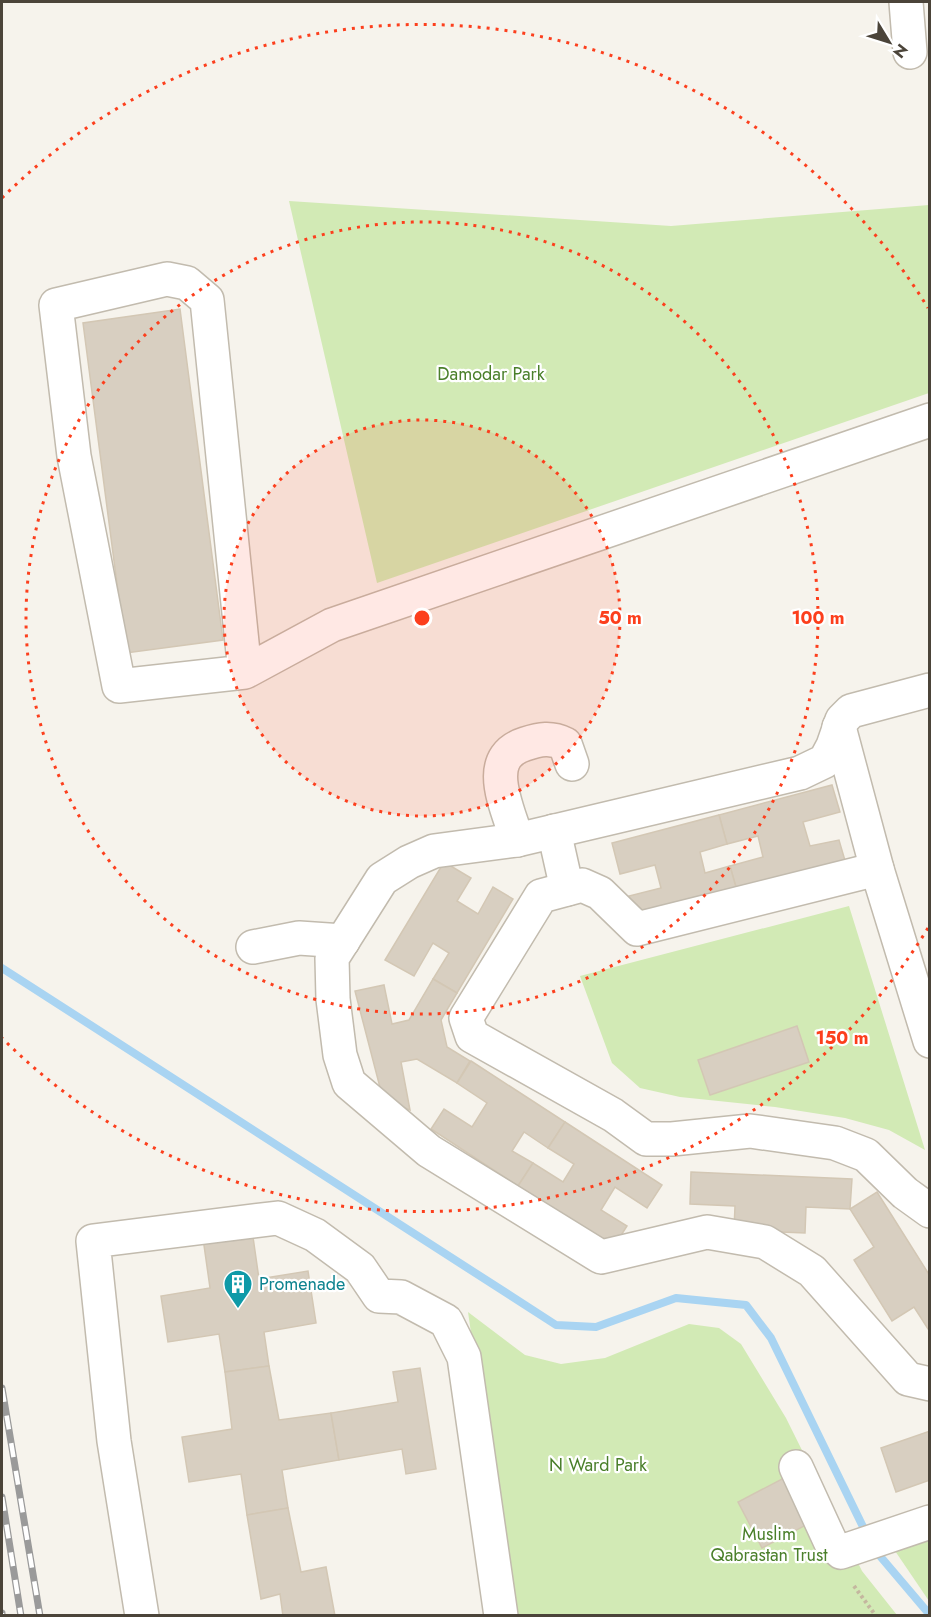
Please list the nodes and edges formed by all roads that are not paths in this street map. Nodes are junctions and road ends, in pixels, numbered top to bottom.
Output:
1 (906, 2) edge
2 (910, 52) dead end
3 (930, 420) edge
4 (245, 672) junction
5 (930, 690) edge
6 (838, 727) junction
7 (572, 765) dead end
8 (554, 831) junction
9 (517, 840) junction
10 (877, 869) junction
11 (567, 889) junction
12 (343, 940) junction
13 (253, 947) dead end
14 (930, 1041) edge
15 (930, 1211) edge
16 (930, 1384) edge
17 (795, 1467) dead end
18 (930, 1522) edge
19 (142, 1616) edge
20 (501, 1616) edge

1 - 2 street
3 - 4 street
4 - 4 street
5 - 6 street
6 - 8 street
6 - 10 street
7 - 9 street
8 - 9 street
8 - 11 street
9 - 12 street
10 - 11 street
10 - 14 street
11 - 15 street
12 - 13 street
12 - 16 street
17 - 18 street
19 - 20 street

